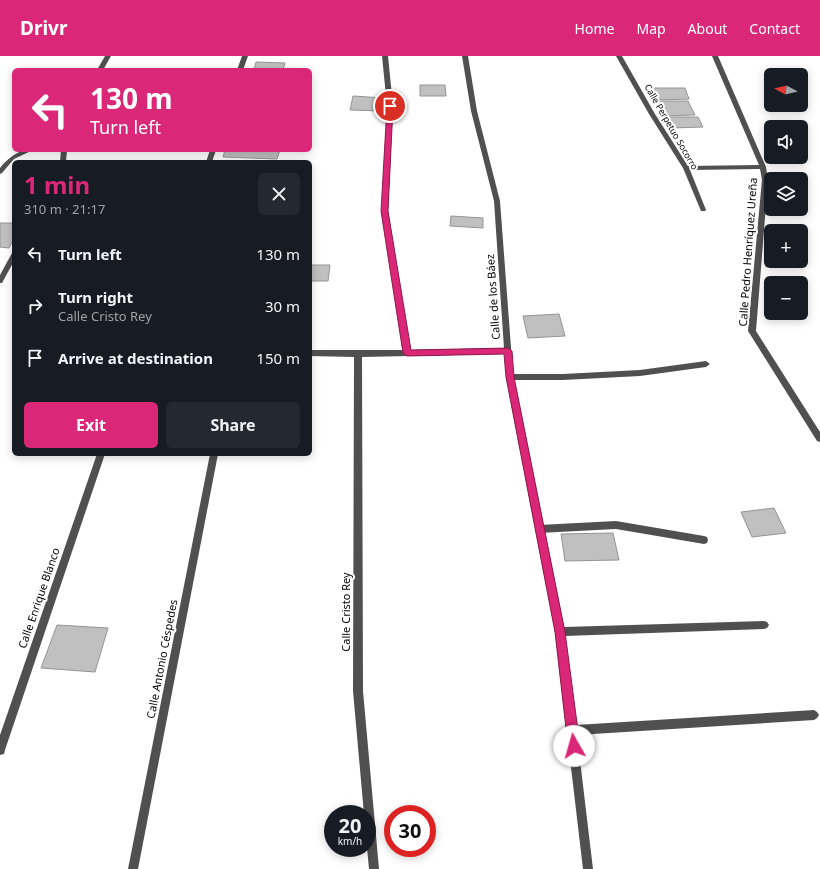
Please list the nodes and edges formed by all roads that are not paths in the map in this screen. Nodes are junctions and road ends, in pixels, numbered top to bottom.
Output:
1 (108, 56) edge
2 (245, 56) edge
3 (385, 56) edge
4 (465, 56) edge
5 (619, 56) edge
6 (715, 56) edge
7 (101, 68) edge
8 (241, 68) edge
9 (25, 152) edge
10 (686, 168) junction
11 (763, 168) junction
12 (0, 172) edge
13 (703, 210) dead end
14 (12, 259) edge
15 (0, 281) edge
16 (508, 351) junction
17 (312, 353) edge
18 (407, 353) junction
19 (358, 354) junction
20 (706, 364) dead end
21 (510, 377) junction
22 (820, 439) edge
23 (101, 456) edge
24 (214, 456) edge
25 (539, 529) junction
26 (704, 540) dead end
27 (764, 625) dead end
28 (560, 632) junction
29 (814, 715) dead end
30 (572, 730) junction
31 (0, 750) edge
32 (133, 869) edge
33 (374, 869) edge
34 (588, 869) edge

1 - 7 street
2 - 8 street
3 - 18 street
4 - 16 street, Calle de los Báez
5 - 10 street, Calle Perpetuo Socorro
6 - 11 street, Calle Pedro Henríquez Ureña
9 - 12 street
10 - 11 street
10 - 13 street, Calle Perpetuo Socorro
11 - 22 street, Calle Pedro Henríquez Ureña
14 - 15 street
16 - 18 street
16 - 21 street, Calle de los Báez
17 - 19 street
18 - 19 street
19 - 33 street, Calle Cristo Rey
20 - 21 street
21 - 25 street, Calle de los Báez
23 - 31 street, Calle Enrique Blanco
24 - 32 street, Calle Antonio Céspedes
25 - 26 street
25 - 28 street, Calle de los Báez
27 - 28 street
28 - 30 street, Calle de los Báez
29 - 30 street
30 - 34 street, Calle de los Báez

